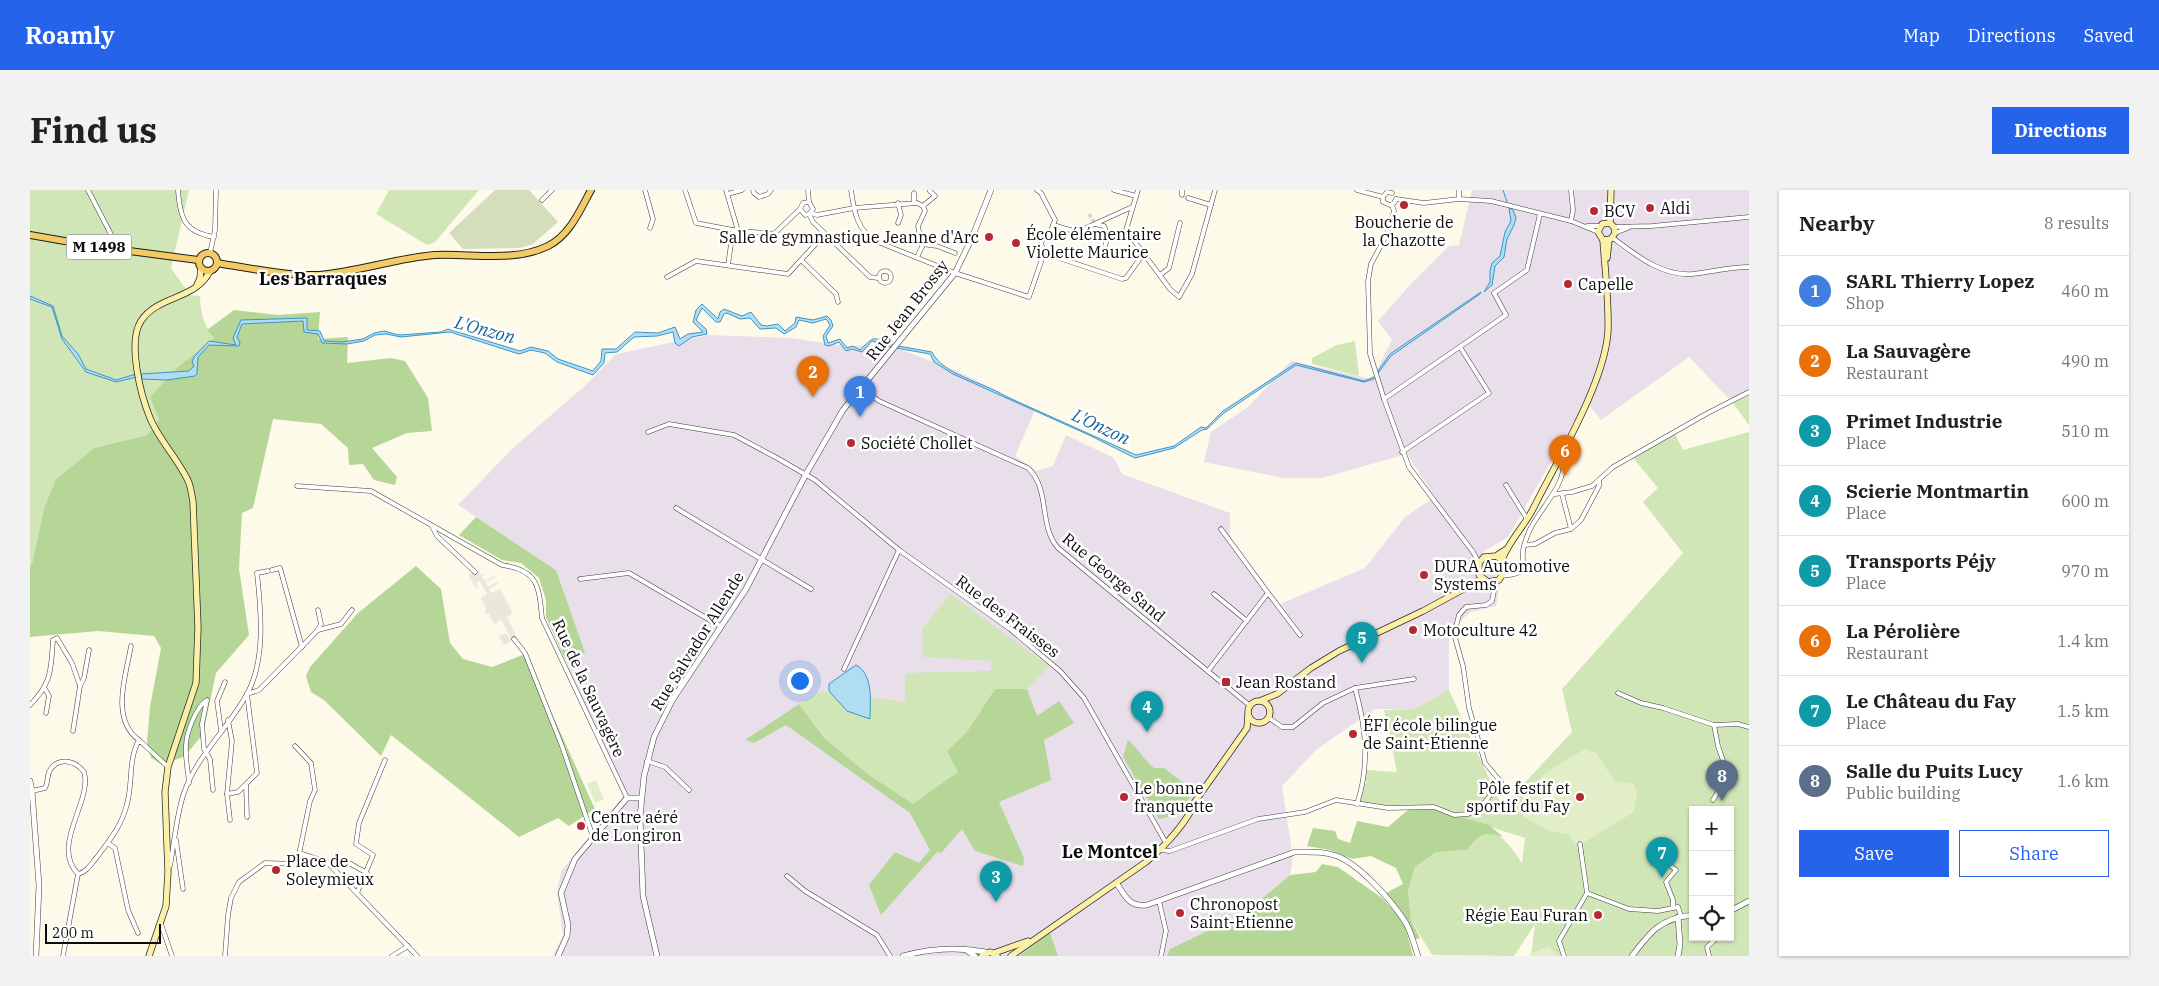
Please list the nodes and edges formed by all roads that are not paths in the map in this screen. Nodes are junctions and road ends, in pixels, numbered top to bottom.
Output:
1 (88, 190) edge
2 (178, 190) edge
3 (216, 190) edge
4 (552, 190) edge
5 (591, 190) edge
6 (645, 190) edge
7 (685, 190) edge
8 (742, 190) edge
9 (753, 190) edge
10 (771, 190) edge
11 (808, 190) edge
12 (851, 190) edge
13 (990, 190) edge
14 (1037, 190) edge
15 (1114, 190) edge
16 (1138, 190) edge
17 (1215, 190) edge
18 (1357, 190) edge
19 (1459, 190) edge
20 (1571, 190) edge
21 (1611, 190) edge
22 (930, 191) edge
23 (1392, 191) edge
24 (727, 192) edge
25 (914, 193) dead end
26 (1136, 196) junction
27 (1383, 197) junction
28 (1188, 198) dead end
29 (1396, 199) junction
30 (1459, 199) junction
31 (542, 200) dead end
32 (810, 202) junction
33 (914, 202) junction
34 (898, 203) junction
35 (1211, 205) junction
36 (1392, 205) junction
37 (923, 206) junction
38 (1132, 207) junction
39 (854, 208) junction
40 (800, 209) junction
41 (810, 213) junction
42 (1540, 214) junction
43 (1749, 217) edge
44 (1571, 221) junction
45 (898, 223) dead end
46 (1180, 223) dead end
47 (1095, 224) junction
48 (1053, 225) junction
49 (650, 228) dead end
50 (733, 230) junction
51 (738, 231) junction
52 (1607, 231) junction
53 (30, 234) edge
54 (825, 234) junction
55 (214, 236) junction
56 (922, 244) junction
57 (1105, 246) dead end
58 (118, 249) junction
59 (1043, 250) junction
60 (210, 253) junction
61 (955, 253) dead end
62 (1048, 254) junction
63 (1144, 255) junction
64 (1043, 256) junction
65 (917, 257) junction
66 (198, 260) junction
67 (801, 260) junction
68 (217, 263) junction
69 (728, 265) junction
70 (1749, 267) edge
71 (201, 268) junction
72 (210, 271) junction
73 (955, 273) junction
74 (1160, 276) junction
75 (667, 277) dead end
76 (878, 278) dead end
77 (193, 290) junction
78 (838, 302) dead end
79 (1460, 347) junction
80 (861, 387) junction
81 (1749, 392) edge
82 (1384, 399) junction
83 (648, 432) dead end
84 (1402, 452) junction
85 (1561, 453) junction
86 (806, 474) junction
87 (1599, 481) junction
88 (1506, 485) dead end
89 (297, 486) dead end
90 (1555, 494) junction
91 (1562, 494) junction
92 (676, 508) dead end
93 (1528, 520) junction
94 (432, 526) junction
95 (1221, 529) dead end
96 (1571, 529) junction
97 (1525, 545) junction
98 (1507, 548) junction
99 (899, 550) junction
100 (1474, 552) junction
101 (1496, 556) junction
102 (1484, 557) junction
103 (763, 558) junction
104 (1502, 560) junction
105 (1479, 563) junction
106 (474, 572) dead end
107 (1478, 572) junction
108 (1504, 573) junction
109 (580, 579) dead end
110 (1485, 580) junction
111 (1496, 581) junction
112 (1469, 585) junction
113 (811, 589) dead end
114 (1494, 590) junction
115 (1268, 593) junction
116 (1214, 594) dead end
117 (318, 610) dead end
118 (352, 610) dead end
119 (1247, 621) junction
120 (720, 626) junction
121 (318, 630) junction
122 (1300, 635) dead end
123 (514, 640) dead end
124 (131, 646) dead end
125 (302, 647) junction
126 (89, 650) dead end
127 (844, 669) dead end
128 (1208, 671) junction
129 (1414, 679) dead end
130 (225, 682) dead end
131 (80, 686) junction
132 (1355, 688) junction
133 (45, 689) junction
134 (1618, 693) dead end
135 (247, 694) junction
136 (1277, 694) junction
137 (1262, 700) junction
138 (30, 705) edge
139 (1249, 705) junction
140 (1270, 709) junction
141 (46, 713) dead end
142 (1248, 715) junction
143 (1268, 718) junction
144 (228, 720) junction
145 (1256, 723) junction
146 (1714, 725) junction
147 (1749, 727) edge
148 (1247, 728) junction
149 (73, 731) dead end
150 (221, 731) junction
151 (139, 740) junction
152 (295, 746) dead end
153 (206, 753) junction
154 (385, 760) dead end
155 (647, 761) junction
156 (168, 767) junction
157 (30, 781) edge
158 (189, 783) junction
159 (246, 784) junction
160 (213, 790) dead end
161 (689, 790) dead end
162 (32, 791) junction
163 (227, 794) junction
164 (627, 798) junction
165 (641, 798) junction
166 (1713, 800) dead end
167 (1357, 804) junction
168 (247, 817) dead end
169 (230, 820) dead end
170 (32, 821) edge
171 (176, 835) junction
172 (593, 838) junction
173 (1166, 843) junction
174 (109, 844) junction
175 (1580, 844) dead end
176 (1160, 850) junction
177 (1650, 850) dead end
178 (299, 853) junction
179 (349, 863) dead end
180 (168, 872) junction
181 (367, 873) junction
182 (78, 874) junction
183 (787, 876) dead end
184 (1117, 884) junction
185 (183, 889) dead end
186 (357, 893) junction
187 (1587, 893) junction
188 (1159, 901) junction
189 (1749, 901) edge
190 (1673, 907) junction
191 (1734, 909) edge
192 (1689, 915) edge
193 (1680, 916) junction
194 (161, 924) junction
195 (138, 933) dead end
196 (1030, 941) junction
197 (1714, 941) edge
198 (408, 946) junction
199 (966, 950) junction
200 (984, 954) edge
201 (995, 954) edge
202 (656, 955) edge
203 (913, 955) edge
204 (36, 956) edge
205 (63, 956) edge
206 (149, 956) edge
207 (172, 956) edge
208 (225, 956) edge
209 (392, 956) edge
210 (417, 956) edge
211 (558, 956) edge
212 (890, 956) edge
213 (904, 956) edge
214 (975, 956) edge
215 (1010, 956) edge
216 (1161, 956) edge
217 (1418, 956) edge
218 (1564, 956) edge
219 (1632, 956) edge
220 (1678, 956) edge
221 (1709, 956) edge

1 - 58 street
2 - 55 street
3 - 55 street
4 - 31 street
5 - 68 main road
6 - 49 street
7 - 50 street
8 - 24 street
9 - 10 street
11 - 32 street
12 - 39 street
13 - 73 street, Rue Jean Brossy
14 - 48 street
15 - 26 street
16 - 26 street
17 - 35 street
18 - 27 street
19 - 30 street
20 - 44 street
21 - 52 main road
22 - 37 street
23 - 27 street
23 - 29 street
24 - 51 street
25 - 33 street
26 - 38 street
27 - 36 street
28 - 35 street
29 - 30 street
29 - 36 street
30 - 42 street
32 - 40 street
32 - 41 street
33 - 34 street
33 - 37 street
34 - 39 street
34 - 45 street
35 - 74 street
36 - 82 street
37 - 56 street
38 - 47 street
38 - 63 street
39 - 41 street
39 - 65 street
40 - 41 street
40 - 51 street
41 - 54 street
42 - 44 street
42 - 79 street
43 - 52 street
44 - 52 street
46 - 74 street
47 - 48 street
47 - 57 street
48 - 59 street
50 - 51 street
50 - 69 street
52 - 70 street
52 - 85 main road
53 - 58 main road, M 1498
54 - 67 street
54 - 76 street
55 - 60 street
56 - 61 street
56 - 65 street
58 - 66 main road, M 1498
59 - 62 street
59 - 64 street
60 - 66 main road
60 - 68 main road
62 - 63 street
62 - 64 street
63 - 74 street
64 - 73 street
65 - 73 street
66 - 71 main road
67 - 69 street
67 - 78 street
68 - 72 main road
69 - 75 street
71 - 72 main road
71 - 77 main road
72 - 77 main road
73 - 80 street, Rue Jean Brossy
77 - 156 main road
79 - 82 street
79 - 84 street
80 - 86 street, Rue Salvador Allende
80 - 128 street, Rue George Sand
81 - 87 street
82 - 84 street
83 - 86 street, Rue des Fraisses
84 - 100 street
85 - 90 street
85 - 93 main road
86 - 99 street, Rue des Fraisses
86 - 103 street, Rue Salvador Allende
87 - 91 street
87 - 96 street
88 - 93 street
89 - 94 street, Rue de la Sauvagère
90 - 91 street
90 - 97 street
91 - 96 street
92 - 103 street
93 - 98 main road
94 - 106 street
94 - 164 street, Rue de la Sauvagère
95 - 115 street
96 - 97 street
97 - 108 street
98 - 101 main road
98 - 104 main road
99 - 127 street
99 - 173 street, Rue des Fraisses
100 - 102 street
100 - 105 street
101 - 102 main road
101 - 104 main road
102 - 105 main road
103 - 113 street
103 - 120 street, Rue Salvador Allende
104 - 108 main road
105 - 107 main road
107 - 110 main road
107 - 112 main road
108 - 111 main road
109 - 120 street
110 - 111 main road
110 - 112 main road
110 - 114 street
111 - 114 street
112 - 136 main road
114 - 167 street
115 - 119 street
115 - 122 street
116 - 119 street
117 - 121 street
118 - 121 street
119 - 128 street
120 - 155 street, Rue Salvador Allende
121 - 125 street
123 - 172 street
124 - 151 street
125 - 135 street
125 - 135 street
126 - 131 street
128 - 139 street, Rue George Sand
129 - 132 street
130 - 150 street
131 - 133 street
131 - 149 street
132 - 143 street
132 - 167 street
133 - 138 street
133 - 141 street
134 - 146 street
135 - 144 street
135 - 159 street
136 - 137 main road
136 - 140 main road
137 - 139 main road
137 - 140 main road
139 - 142 main road
140 - 143 main road
142 - 145 main road
142 - 148 main road
143 - 145 main road
144 - 150 street
144 - 163 street
145 - 148 main road
146 - 147 street
146 - 166 street
148 - 173 main road
150 - 153 street
151 - 156 street
151 - 174 street
152 - 178 street
153 - 158 street
153 - 158 street
153 - 160 street
154 - 181 street
155 - 161 street
155 - 165 street, Rue Salvador Allende
156 - 180 main road
157 - 162 street
158 - 171 street
159 - 163 street
159 - 168 street
162 - 170 street
162 - 182 street
163 - 169 street
164 - 165 street
164 - 172 street
165 - 202 street, Rue Salvador Allende
167 - 176 street
170 - 204 street
171 - 180 street
171 - 185 street
172 - 211 street
173 - 176 main road
174 - 182 street
174 - 195 street
175 - 187 street
176 - 184 main road
177 - 190 street
178 - 186 street
178 - 208 street
179 - 181 street
180 - 194 main road
181 - 186 street
182 - 205 street
183 - 212 street
184 - 188 street
184 - 196 main road
186 - 198 street
187 - 190 street
187 - 218 street
188 - 216 street
188 - 217 street
189 - 191 street
190 - 193 street
192 - 193 street
193 - 219 street
193 - 220 street
194 - 206 main road
194 - 207 street
196 - 201 main road
196 - 215 main road
197 - 221 street
198 - 209 street
198 - 210 street
199 - 200 street
199 - 203 street
199 - 214 street
200 - 201 main road
203 - 213 street

